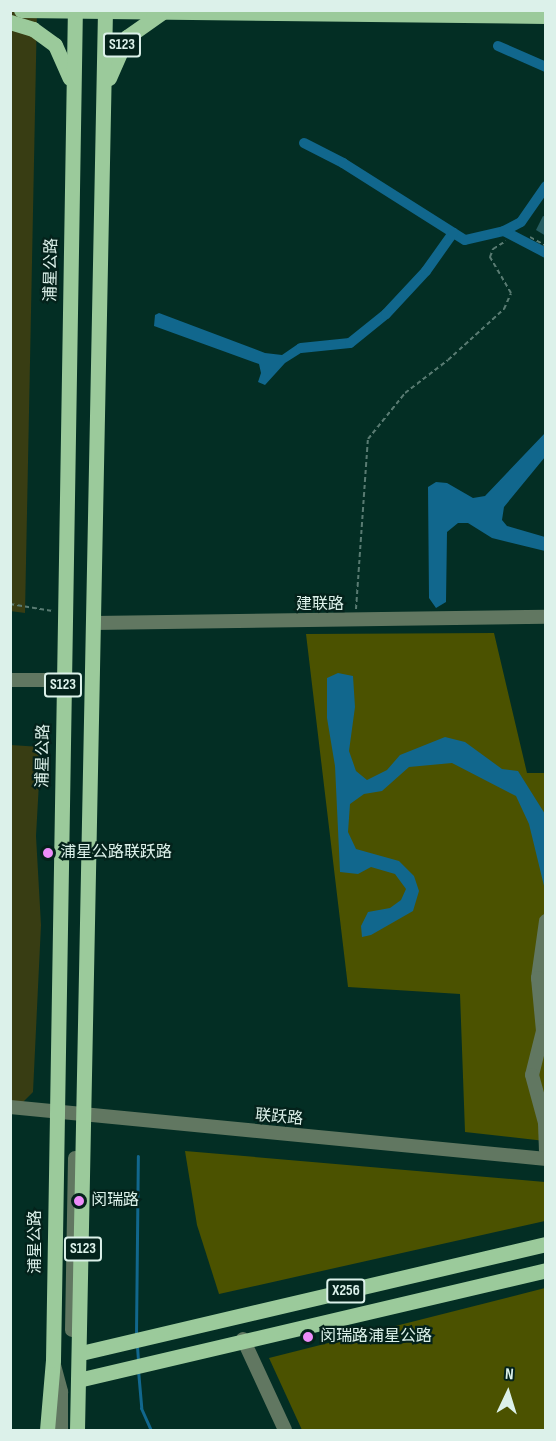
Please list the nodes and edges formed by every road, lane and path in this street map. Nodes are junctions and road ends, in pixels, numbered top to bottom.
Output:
1 (21, 10) edge
2 (75, 11) edge
3 (105, 11) edge
4 (164, 12) junction
5 (546, 16) edge
6 (10, 22) edge
7 (74, 94) junction
8 (104, 95) junction
9 (530, 237) dead end
10 (506, 241) dead end
11 (546, 246) edge
12 (10, 604) edge
13 (64, 612) junction
14 (546, 617) edge
15 (355, 621) junction
16 (94, 623) junction
17 (14, 680) edge
18 (63, 680) junction
19 (545, 921) edge
20 (12, 1107) edge
21 (54, 1114) junction
22 (85, 1117) junction
23 (546, 1150) edge
24 (546, 1159) edge
25 (546, 1244) edge
26 (546, 1270) edge
27 (243, 1340) junction
28 (81, 1353) junction
29 (53, 1360) junction
30 (78, 1380) junction
31 (47, 1431) edge
32 (61, 1431) edge
33 (76, 1431) edge
34 (285, 1431) edge

1 - 2 main road
2 - 3 main road
2 - 7 main road, 浦星公路 / S123
3 - 4 main road
3 - 8 main road, S123
4 - 5 main road
4 - 8 main road, S123
6 - 7 main road, S123
7 - 13 main road, 浦星公路 / S123
8 - 16 main road, S123
9 - 11 path
10 - 15 path
12 - 13 path
13 - 18 main road, 浦星公路 / S123
14 - 15 street, 建联路
15 - 16 street, 建联路
16 - 22 main road, S123
17 - 18 street
18 - 21 main road, 浦星公路 / S123
19 - 23 street
20 - 21 street, 联跃路
21 - 22 street, 联跃路
21 - 29 main road, 浦星公路 / S123
22 - 24 street, 联跃路
22 - 28 main road, S123
22 - 30 street
25 - 28 main road, X256
26 - 27 main road, X256
27 - 30 main road, X256
27 - 34 street
28 - 30 main road, S123
29 - 31 main road, 浦星公路 / S123
29 - 32 street
30 - 33 main road, S123

